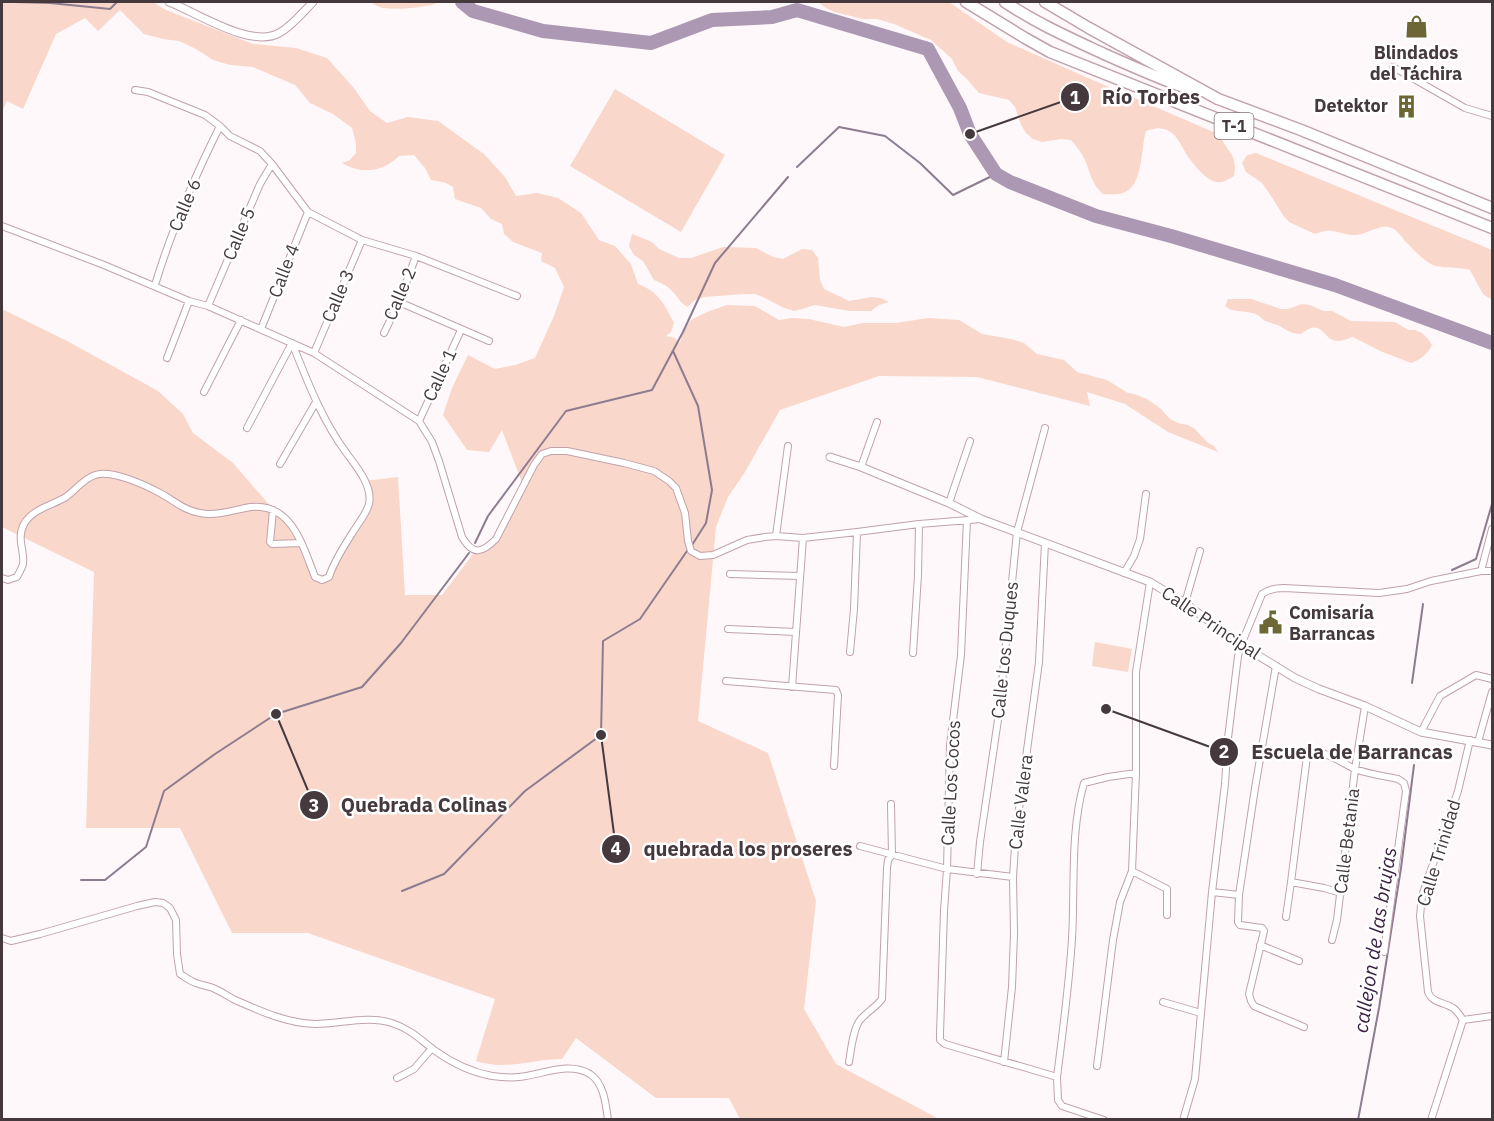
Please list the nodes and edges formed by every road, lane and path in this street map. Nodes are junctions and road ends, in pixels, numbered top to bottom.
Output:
1 (169, 2) edge
2 (313, 2) edge
3 (966, 2) edge
4 (1005, 2) edge
5 (1045, 2) edge
6 (1393, 67) dead end
7 (135, 90) dead end
8 (1218, 99) junction
9 (1492, 116) edge
10 (220, 126) junction
11 (272, 164) junction
12 (1492, 208) edge
13 (308, 212) junction
14 (2, 226) edge
15 (1492, 228) edge
16 (362, 240) junction
17 (416, 256) junction
18 (155, 285) junction
19 (517, 296) dead end
20 (189, 301) junction
21 (399, 303) junction
22 (208, 306) junction
23 (241, 320) junction
24 (261, 329) junction
25 (461, 330) junction
26 (384, 333) dead end
27 (489, 341) dead end
28 (292, 343) junction
29 (314, 353) junction
30 (167, 358) dead end
31 (204, 392) dead end
32 (316, 402) junction
33 (419, 421) junction
34 (878, 422) dead end
35 (247, 428) dead end
36 (1045, 428) dead end
37 (970, 441) dead end
38 (788, 446) dead end
39 (830, 457) dead end
40 (280, 464) dead end
41 (861, 467) junction
42 (1146, 494) dead end
43 (949, 503) junction
44 (273, 510) junction
45 (981, 519) junction
46 (967, 520) junction
47 (918, 524) junction
48 (1492, 529) edge
49 (857, 532) junction
50 (1017, 532) junction
51 (776, 536) junction
52 (803, 538) junction
53 (301, 543) junction
54 (1045, 543) junction
55 (1200, 551) dead end
56 (1481, 571) junction
57 (1492, 571) edge
58 (1124, 573) junction
59 (730, 574) dead end
60 (800, 576) junction
61 (2, 578) edge
62 (1150, 582) junction
63 (1185, 603) junction
64 (728, 629) dead end
65 (796, 632) junction
66 (1241, 645) junction
67 (850, 652) dead end
68 (913, 653) dead end
69 (1276, 666) junction
70 (1492, 679) edge
71 (726, 681) dead end
72 (792, 687) junction
73 (1492, 692) edge
74 (1365, 706) junction
75 (1421, 732) junction
76 (1470, 740) junction
77 (1478, 742) junction
78 (1492, 745) edge
79 (834, 766) dead end
80 (1355, 769) junction
81 (1136, 773) junction
82 (891, 804) dead end
83 (860, 846) dead end
84 (892, 855) junction
85 (947, 869) junction
86 (1132, 871) junction
87 (977, 873) junction
88 (1013, 877) junction
89 (1291, 882) junction
90 (1212, 892) junction
91 (1341, 893) junction
92 (1239, 895) junction
93 (1167, 915) dead end
94 (1286, 917) dead end
95 (2, 938) edge
96 (1332, 940) dead end
97 (1260, 945) junction
98 (1384, 952) dead end
99 (1299, 961) dead end
100 (1163, 1002) dead end
101 (1201, 1013) junction
102 (1492, 1016) edge
103 (1463, 1020) junction
104 (1305, 1027) dead end
105 (432, 1048) junction
106 (849, 1062) dead end
107 (1004, 1062) junction
108 (1097, 1066) dead end
109 (1057, 1077) junction
110 (398, 1078) dead end
111 (608, 1119) edge
112 (1104, 1119) edge
113 (1183, 1119) edge
114 (1431, 1119) edge

1 - 2 street
3 - 15 highway, T-1
4 - 8 highway
5 - 8 highway, T-1
6 - 9 street
7 - 10 street
8 - 12 highway, T-1
10 - 11 street
10 - 18 street, Calle 6
11 - 13 street
11 - 22 street, Calle 5
13 - 16 street
13 - 24 street, Calle 4
14 - 18 street
16 - 17 street
16 - 29 street, Calle 3
17 - 19 street
17 - 21 street, Calle 2
18 - 20 street
20 - 22 street
20 - 30 street
21 - 25 street
21 - 26 street, Calle 2
22 - 23 street
23 - 24 street
23 - 31 street
24 - 28 street
25 - 27 street
25 - 33 street, Calle 1
28 - 29 street
28 - 32 street
28 - 35 street
29 - 33 street
32 - 40 street
32 - 53 street
33 - 51 street
34 - 41 street
36 - 50 street, Calle Los Duques
37 - 43 street
38 - 51 street
39 - 41 street, Calle Principal
41 - 43 street, Calle Principal
42 - 58 street
43 - 45 street, Calle Principal
44 - 53 street
44 - 53 street
44 - 61 street
45 - 46 street
45 - 50 street, Calle Principal
46 - 47 street
46 - 85 street, Calle Los Cocos
47 - 49 street
47 - 68 street
48 - 56 street
49 - 52 street
49 - 67 street
50 - 54 street, Calle Principal
50 - 87 street, Calle Los Duques
51 - 52 street
52 - 60 street
54 - 58 street, Calle Principal
54 - 88 street, Calle Valera
55 - 63 street
56 - 57 street
56 - 66 street
58 - 62 street, Calle Principal
59 - 60 street
60 - 65 street
62 - 63 street, Calle Principal
62 - 81 street
63 - 66 street, Calle Principal
64 - 65 street
65 - 72 street
66 - 69 street, Calle Principal
66 - 90 street
69 - 74 street, Calle Principal
69 - 92 street
70 - 75 street
71 - 72 street
72 - 79 street
73 - 77 street
74 - 75 street, Calle Principal
74 - 80 street, Calle Betania
75 - 76 street, Calle Principal
76 - 77 street, Calle Principal
76 - 103 street, Calle Trinidad
77 - 78 street, Calle Principal
80 - 89 street
80 - 91 street, Calle Betania
80 - 98 street
81 - 86 street
81 - 109 street
82 - 84 street
83 - 84 street
84 - 85 street
84 - 106 street
85 - 87 street
85 - 107 street, Calle Los Cocos
86 - 93 street
86 - 108 street
87 - 88 street
88 - 107 street, Calle Valera
89 - 91 street
89 - 94 street
90 - 92 street
90 - 101 street
91 - 96 street, Calle Betania
92 - 97 street
95 - 105 street
97 - 99 street
97 - 104 street
100 - 101 street
101 - 113 street
102 - 103 street
103 - 114 street
105 - 110 street
105 - 111 street
107 - 109 street
109 - 112 street

